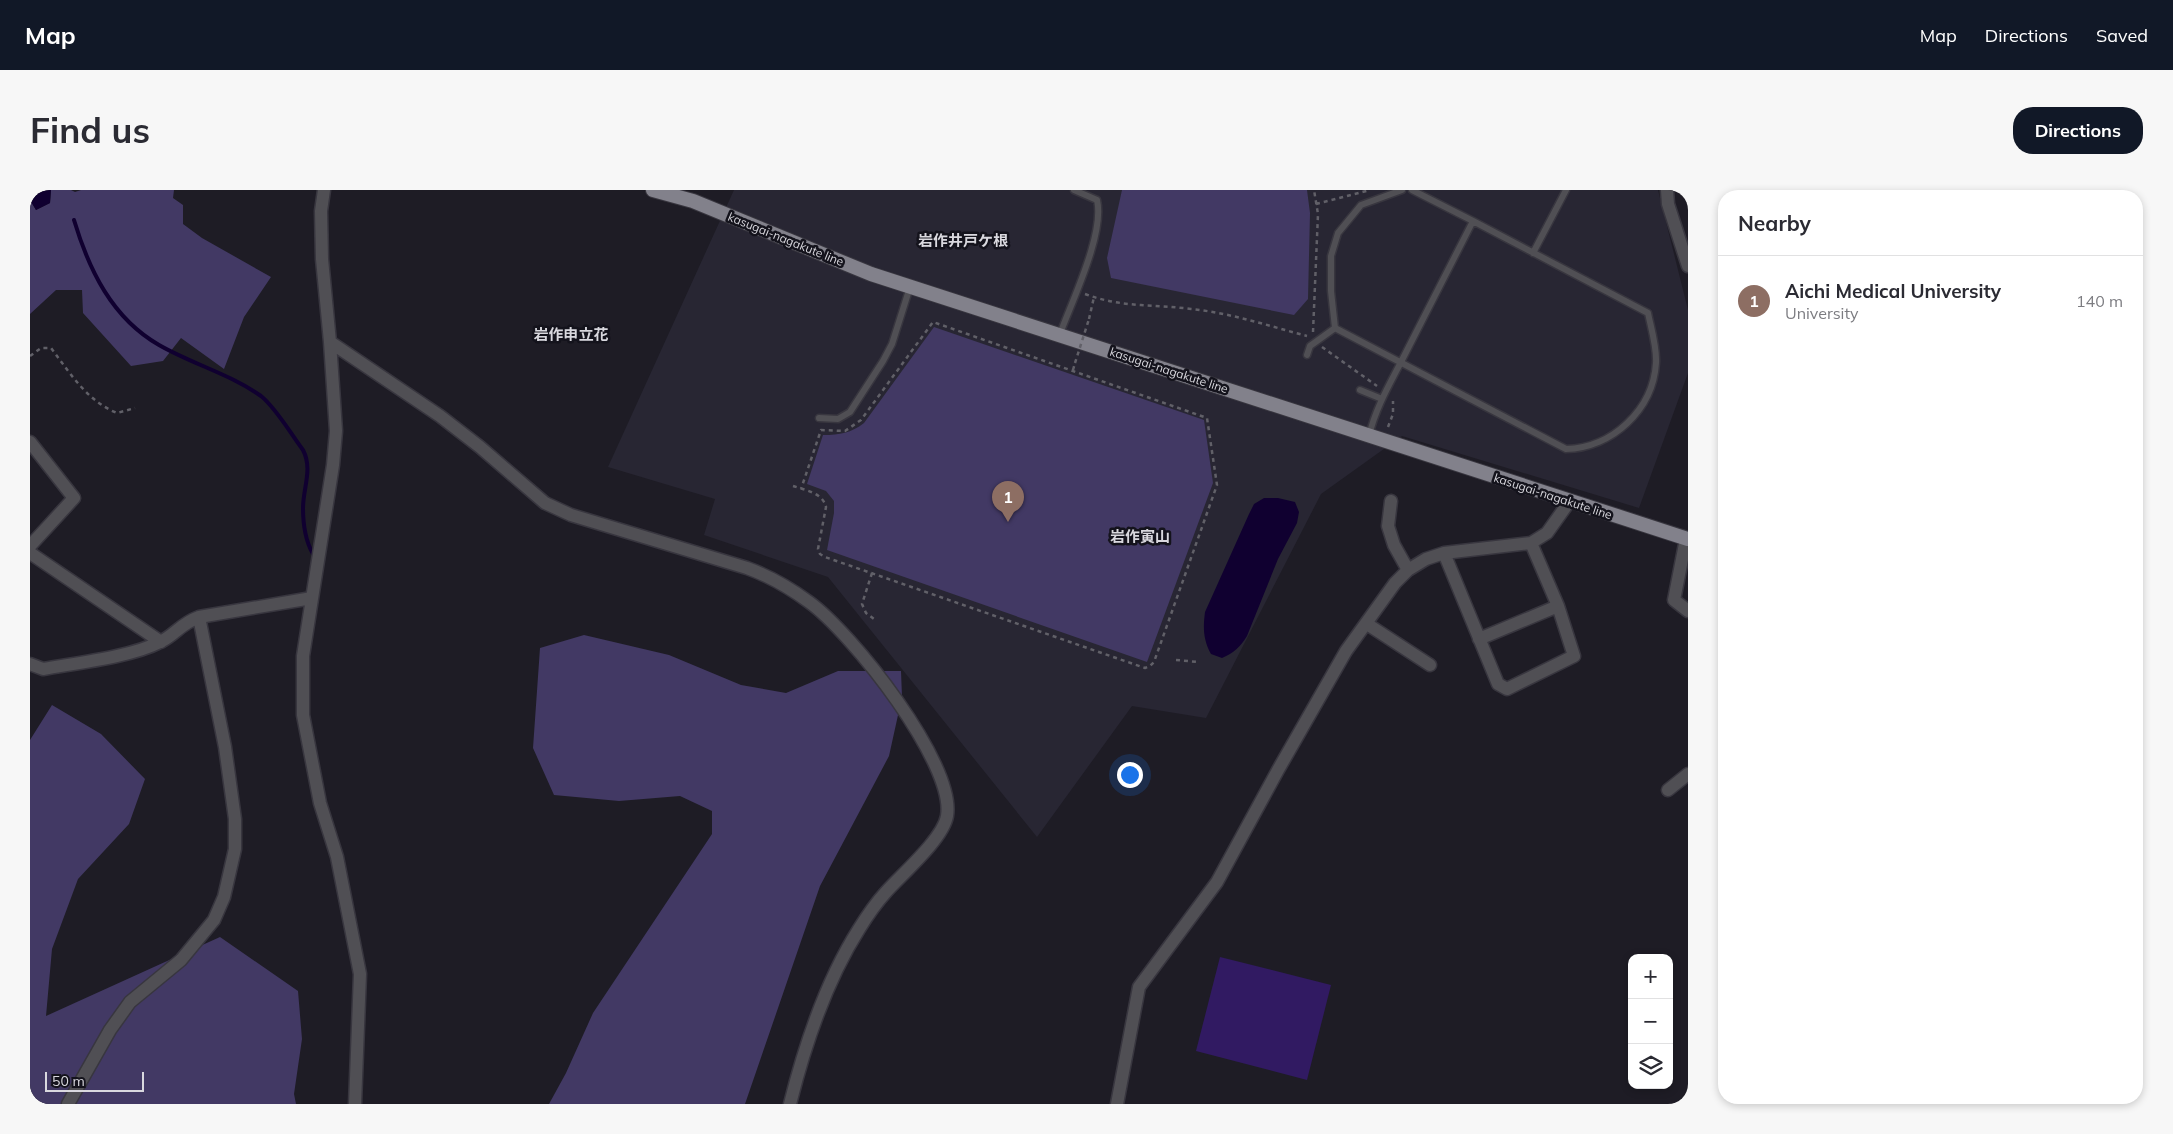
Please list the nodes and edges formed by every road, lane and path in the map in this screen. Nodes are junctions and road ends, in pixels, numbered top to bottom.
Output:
1 (324, 190) edge
2 (653, 190) edge
3 (1074, 190) edge
4 (1370, 190) edge
5 (1402, 190) edge
6 (1412, 190) edge
7 (1566, 190) edge
8 (1667, 190) edge
9 (1316, 204) dead end
10 (1473, 222) junction
11 (1533, 253) junction
12 (1688, 266) edge
13 (910, 287) junction
14 (1076, 290) junction
15 (1094, 298) junction
16 (1335, 328) junction
17 (1312, 332) dead end
18 (1060, 334) junction
19 (330, 342) junction
20 (1307, 355) dead end
21 (30, 356) edge
22 (1400, 364) junction
23 (1073, 370) junction
24 (1360, 390) dead end
25 (1382, 399) junction
26 (135, 408) dead end
27 (819, 418) dead end
28 (1368, 436) junction
29 (30, 442) edge
30 (793, 486) dead end
31 (801, 489) junction
32 (1391, 501) dead end
33 (1569, 502) junction
34 (1687, 539) edge
35 (1531, 543) junction
36 (30, 546) edge
37 (30, 553) edge
38 (1444, 553) junction
39 (1408, 570) junction
40 (872, 573) junction
41 (312, 598) junction
42 (1558, 606) junction
43 (1688, 611) edge
44 (199, 617) junction
45 (874, 619) dead end
46 (1367, 624) junction
47 (1479, 639) junction
48 (161, 642) junction
49 (1176, 660) dead end
50 (1199, 662) dead end
51 (30, 664) edge
52 (1430, 665) dead end
53 (1688, 774) edge
54 (1668, 790) dead end
55 (68, 1104) edge
56 (356, 1104) edge
57 (790, 1104) edge
58 (1117, 1104) edge

1 - 19 street
2 - 13 main road, kasugai-nagakute line
3 - 14 lane
4 - 9 path
5 - 16 lane
6 - 10 lane
7 - 11 lane
8 - 12 street
10 - 11 lane
10 - 22 lane
11 - 22 lane
13 - 18 main road, kasugai-nagakute line
13 - 27 lane
14 - 15 path
14 - 18 lane
15 - 17 path
15 - 23 path, bridge
16 - 20 lane
16 - 22 lane
18 - 28 main road, kasugai-nagakute line
19 - 41 street
19 - 57 street
21 - 26 path
22 - 25 lane
23 - 31 path
23 - 40 path
24 - 25 lane
25 - 28 lane
28 - 33 main road, kasugai-nagakute line
29 - 36 street
30 - 31 path
31 - 40 path
32 - 39 street
33 - 34 main road, kasugai-nagakute line
33 - 35 street
34 - 43 street
35 - 38 street
35 - 42 street
37 - 48 street
38 - 39 street
38 - 47 street
39 - 46 street
40 - 45 path
41 - 44 street
41 - 56 street
42 - 47 street
42 - 47 street
44 - 48 street
44 - 55 street
46 - 52 street
46 - 58 street
48 - 51 street
49 - 50 path
53 - 54 street

